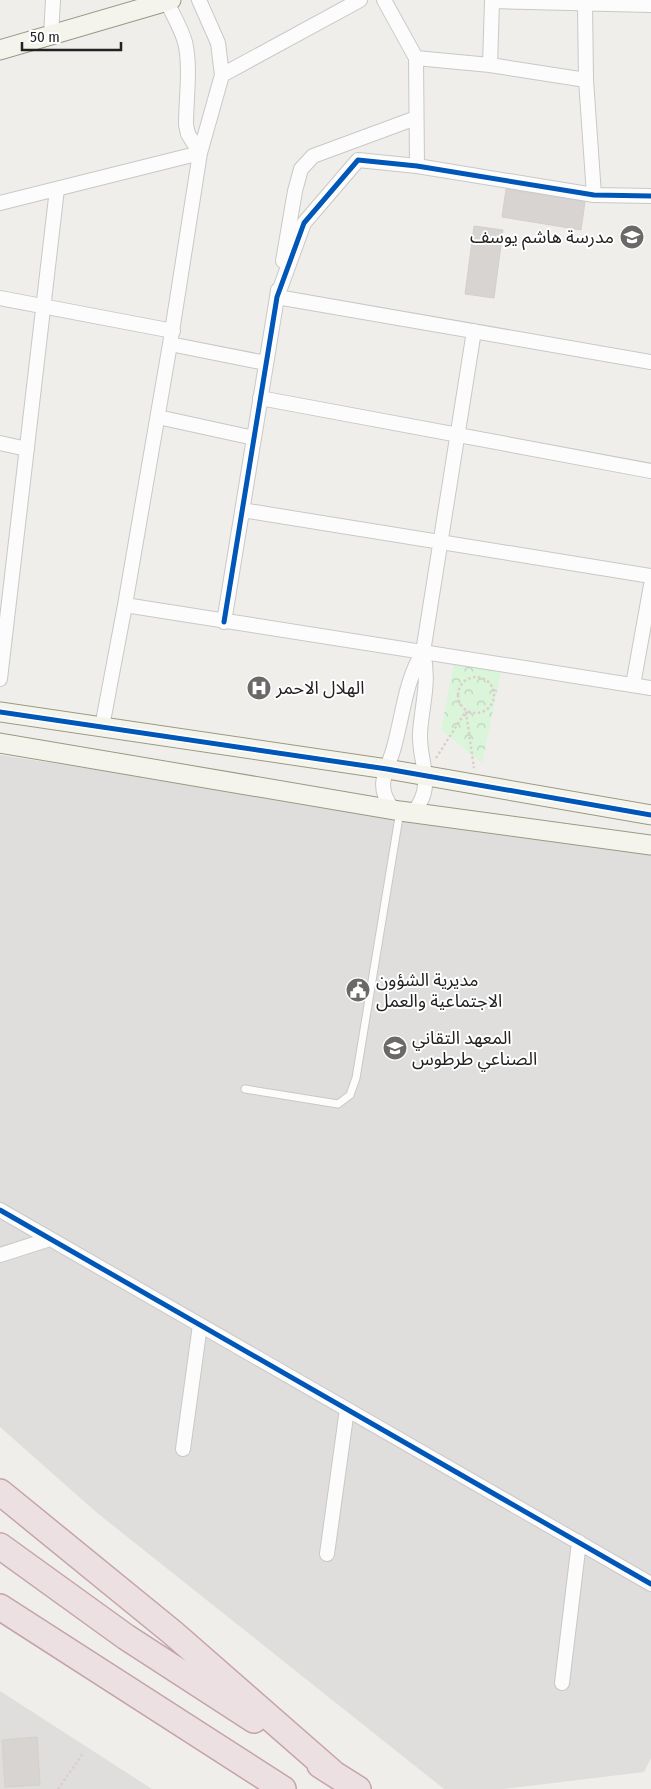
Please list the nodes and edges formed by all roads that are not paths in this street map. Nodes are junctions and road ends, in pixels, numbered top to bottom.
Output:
1 (53, 0) edge
2 (199, 0) edge
3 (360, 0) edge
4 (384, 0) edge
5 (169, 1) edge
6 (585, 4) junction
7 (651, 5) edge
8 (51, 36) junction
9 (0, 50) edge
10 (416, 58) junction
11 (490, 65) junction
12 (222, 75) junction
13 (586, 80) junction
14 (416, 118) junction
15 (200, 153) junction
16 (417, 166) junction
17 (57, 189) junction
18 (594, 195) junction
19 (651, 196) edge
20 (0, 201) edge
21 (277, 297) junction
22 (0, 298) edge
23 (43, 307) junction
24 (474, 332) junction
25 (171, 338) junction
26 (651, 362) edge
27 (266, 364) junction
28 (260, 398) junction
29 (158, 417) junction
30 (457, 435) junction
31 (254, 438) junction
32 (0, 443) edge
33 (27, 449) junction
34 (651, 471) edge
35 (242, 510) junction
36 (440, 542) junction
37 (651, 576) edge
38 (651, 585) edge
39 (5, 589) edge
40 (125, 605) junction
41 (224, 622) junction
42 (423, 652) junction
43 (0, 679) edge
44 (633, 685) junction
45 (651, 688) edge
46 (0, 712) edge
47 (102, 727) junction
48 (0, 743) edge
49 (387, 769) junction
50 (425, 776) junction
51 (402, 810) junction
52 (651, 815) edge
53 (651, 845) edge
54 (245, 1089) dead end
55 (0, 1210) edge
56 (50, 1239) junction
57 (0, 1255) edge
58 (200, 1325) junction
59 (347, 1409) junction
60 (183, 1449) dead end
61 (0, 1492) edge
62 (579, 1542) junction
63 (0, 1546) edge
64 (327, 1554) dead end
65 (651, 1584) edge
66 (0, 1607) edge
67 (562, 1683) dead end
68 (333, 1773) junction
69 (283, 1789) edge
70 (358, 1789) edge

1 - 8 street
2 - 12 street
3 - 12 street
4 - 10 street
5 - 8 street
5 - 15 street
6 - 7 street
6 - 11 street
6 - 13 street
8 - 9 street
10 - 11 street
10 - 14 street
11 - 13 street
12 - 15 street
13 - 18 street
14 - 16 street
14 - 21 street
15 - 17 street
15 - 25 street
16 - 18 street
16 - 21 street
17 - 20 street
17 - 23 street
18 - 19 street
21 - 24 street
21 - 27 street
22 - 23 street
23 - 25 street
23 - 33 street
24 - 26 street
24 - 30 street
25 - 27 street
25 - 29 street
27 - 28 street
28 - 30 street
28 - 31 street
29 - 31 street
29 - 40 street
30 - 34 street
30 - 36 street
31 - 35 street
32 - 33 street
33 - 39 street
35 - 36 street
35 - 41 street
36 - 37 street
36 - 42 street
38 - 44 street
39 - 43 street
40 - 41 street
40 - 47 street
41 - 42 street
42 - 44 street
42 - 49 street
42 - 50 street
44 - 45 street
46 - 47 street
47 - 49 street
48 - 51 street
49 - 50 street
49 - 51 street
50 - 51 street
50 - 52 street
51 - 53 street
51 - 54 lane
55 - 56 street
56 - 57 street
56 - 58 street
58 - 59 street
58 - 60 street
59 - 62 street
59 - 64 street
61 - 68 highway
62 - 65 street
62 - 67 street
63 - 68 highway
66 - 69 highway
68 - 70 highway

